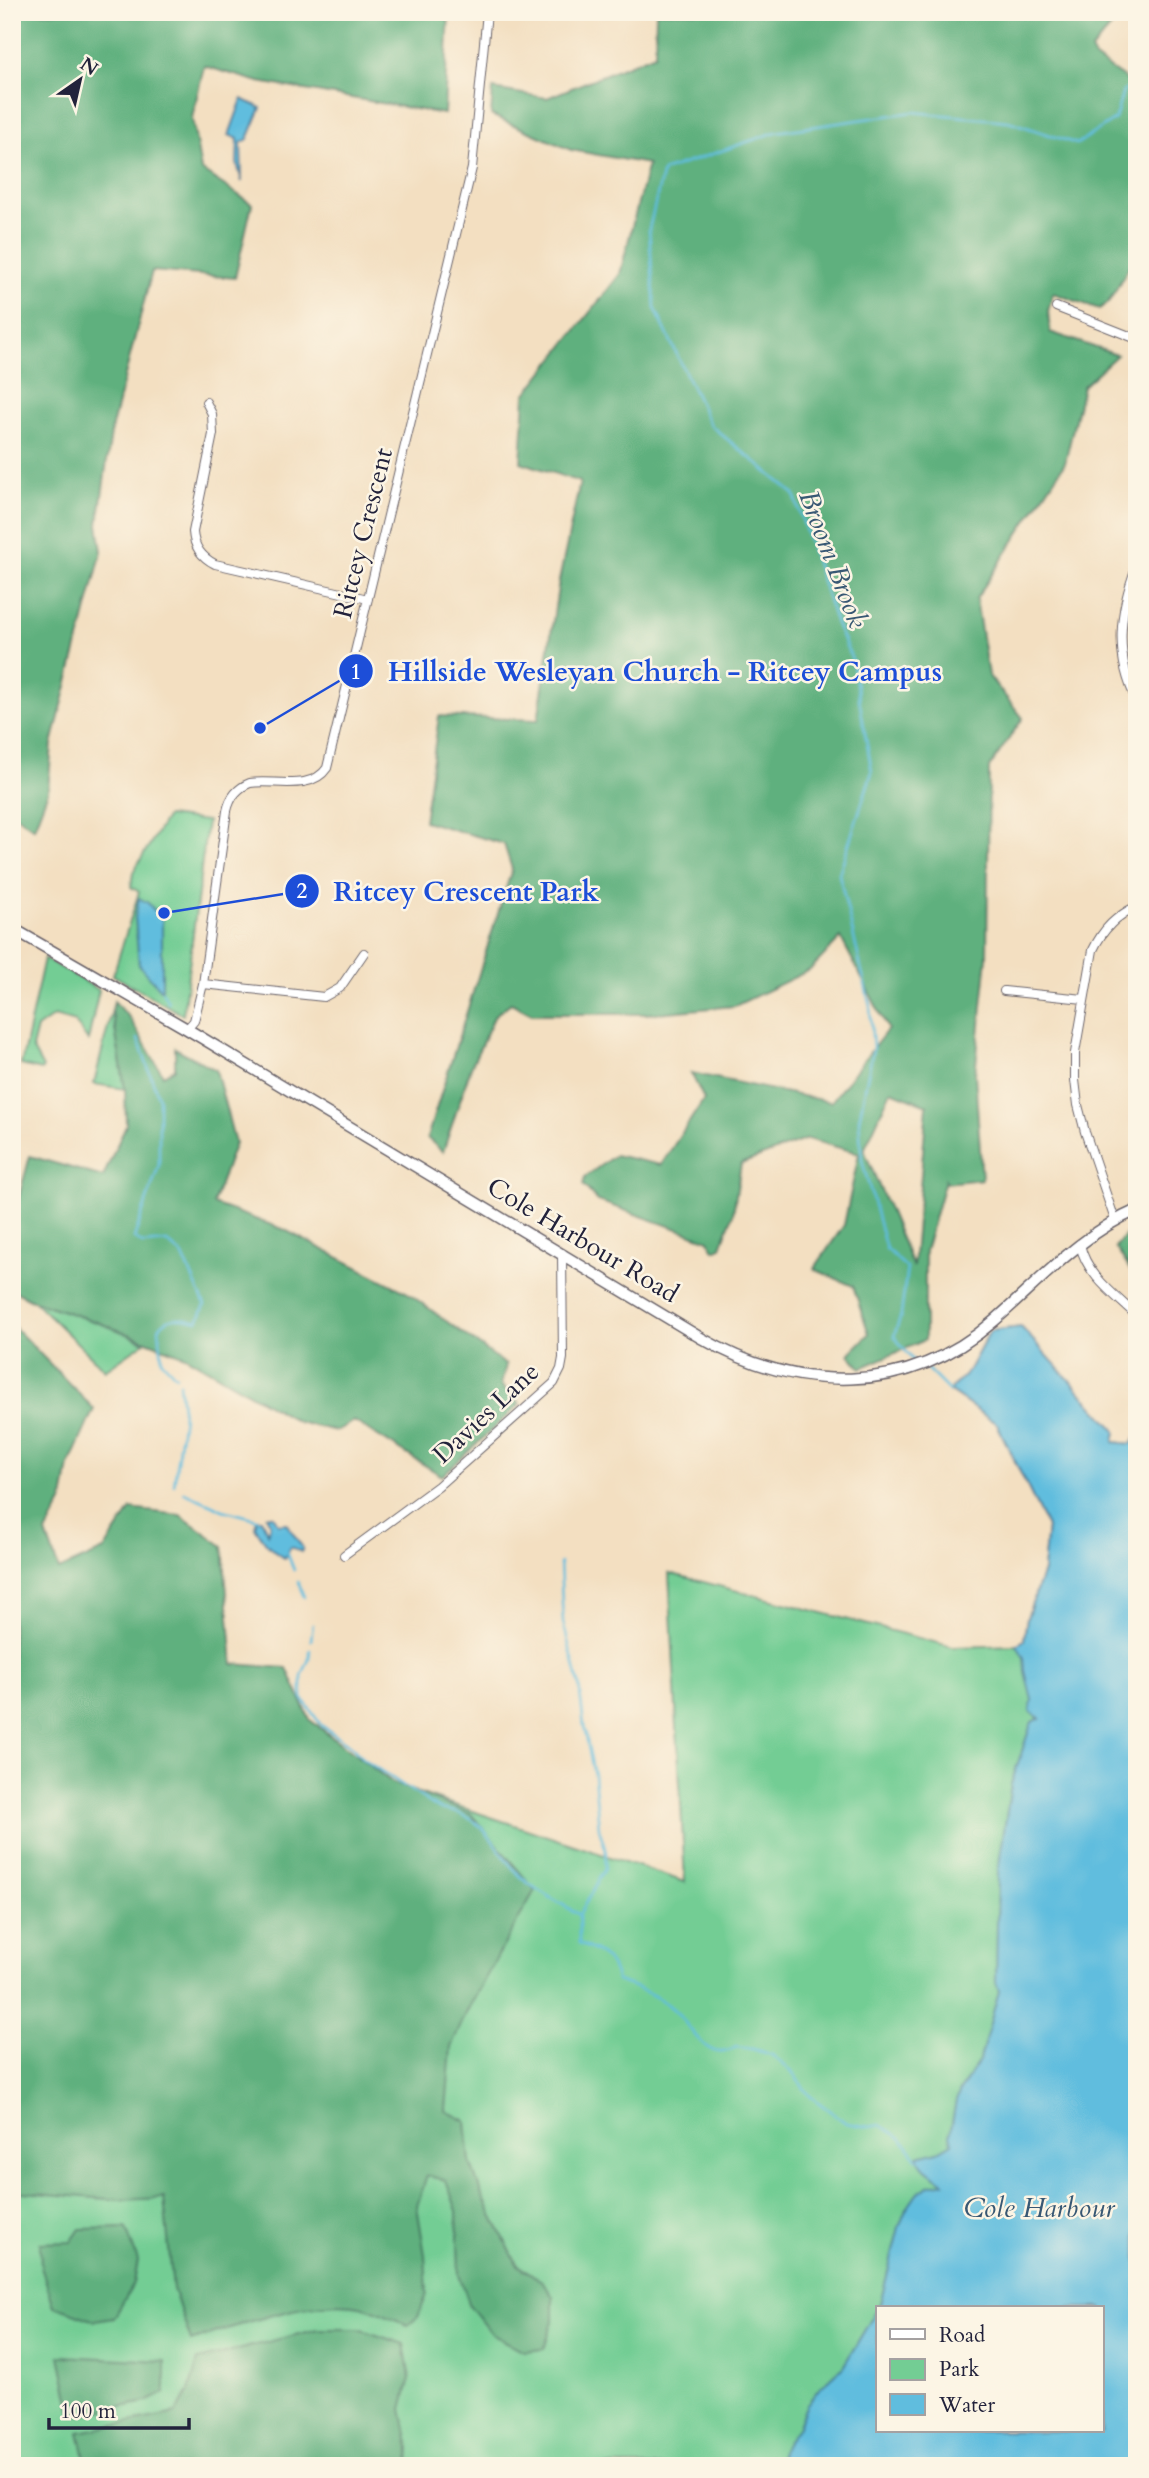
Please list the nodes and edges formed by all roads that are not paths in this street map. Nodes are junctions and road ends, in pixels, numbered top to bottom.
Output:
1 (487, 12) edge
2 (1056, 307) dead end
3 (1137, 340) edge
4 (206, 402) dead end
5 (1137, 565) edge
6 (368, 599) junction
7 (1137, 701) edge
8 (1137, 906) edge
9 (12, 928) edge
10 (364, 953) dead end
11 (203, 984) junction
12 (1003, 991) dead end
13 (1084, 999) junction
14 (187, 1028) junction
15 (1137, 1210) edge
16 (1115, 1220) junction
17 (1080, 1244) junction
18 (562, 1253) junction
19 (1137, 1316) edge
20 (344, 1555) dead end

1 - 6 street, Ritcey Crescent
2 - 3 street
4 - 6 street
5 - 7 street
6 - 11 street, Ritcey Crescent
8 - 13 street
9 - 14 main road, Cole Harbour Road
10 - 11 street
11 - 14 street, Ritcey Crescent
12 - 13 street
13 - 16 street
14 - 18 main road, Cole Harbour Road
15 - 16 main road, Cole Harbour Road
16 - 17 main road, Cole Harbour Road
17 - 18 main road, Cole Harbour Road
17 - 19 street
18 - 20 street, Davies Lane

